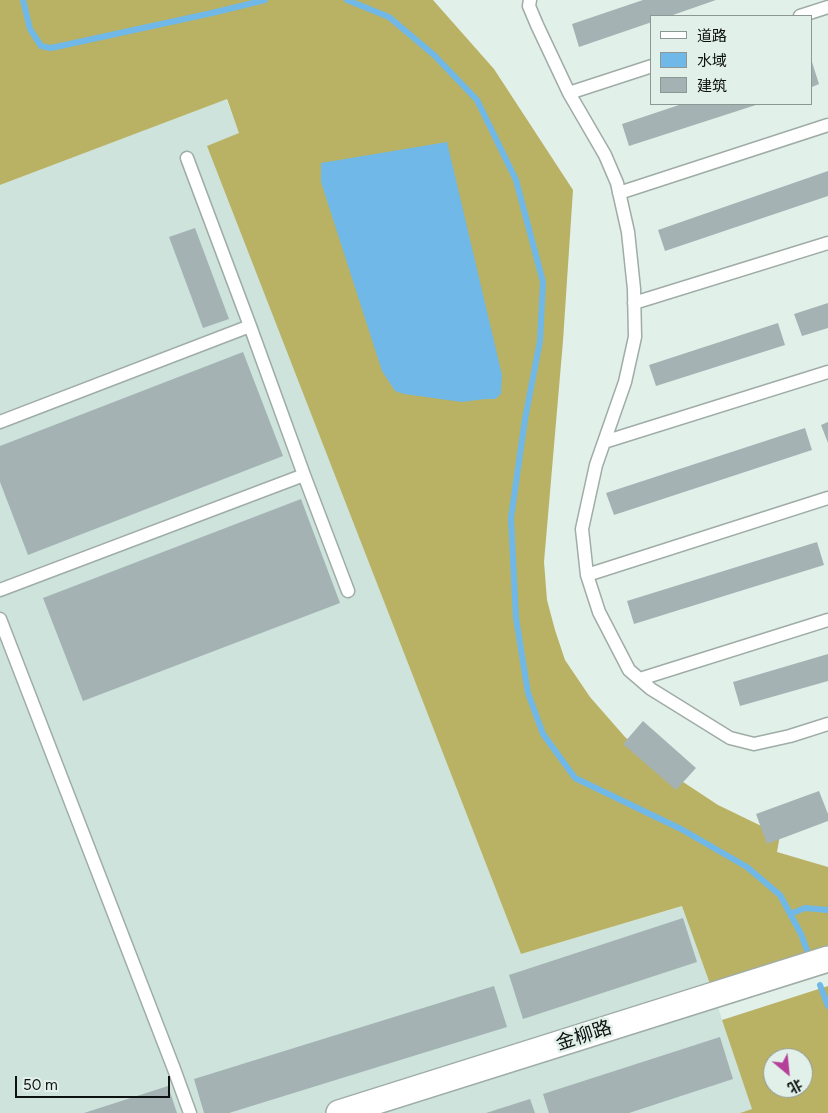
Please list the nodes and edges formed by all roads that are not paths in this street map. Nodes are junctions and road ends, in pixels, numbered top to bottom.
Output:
1 (530, 0) edge
2 (828, 7) edge
3 (803, 15) edge
4 (650, 67) edge
5 (569, 93) junction
6 (828, 125) edge
7 (187, 158) dead end
8 (619, 193) junction
9 (828, 243) edge
10 (634, 303) junction
11 (250, 326) junction
12 (828, 372) edge
13 (0, 422) edge
14 (604, 442) junction
15 (304, 475) junction
16 (828, 498) edge
17 (587, 575) junction
18 (0, 590) edge
19 (348, 591) dead end
20 (0, 619) edge
21 (828, 620) edge
22 (640, 679) junction
23 (828, 724) edge
24 (828, 958) edge
25 (190, 1113) edge
26 (339, 1113) edge

1 - 5 lane
2 - 3 lane
4 - 5 lane
5 - 8 lane
6 - 8 lane
7 - 11 lane
8 - 10 lane
9 - 10 lane
10 - 14 lane
11 - 13 lane
11 - 15 lane
12 - 14 lane
14 - 17 lane
15 - 18 lane
15 - 19 lane
16 - 17 lane
17 - 22 lane
20 - 25 lane
21 - 22 lane
22 - 23 lane
24 - 26 street, 金柳路

